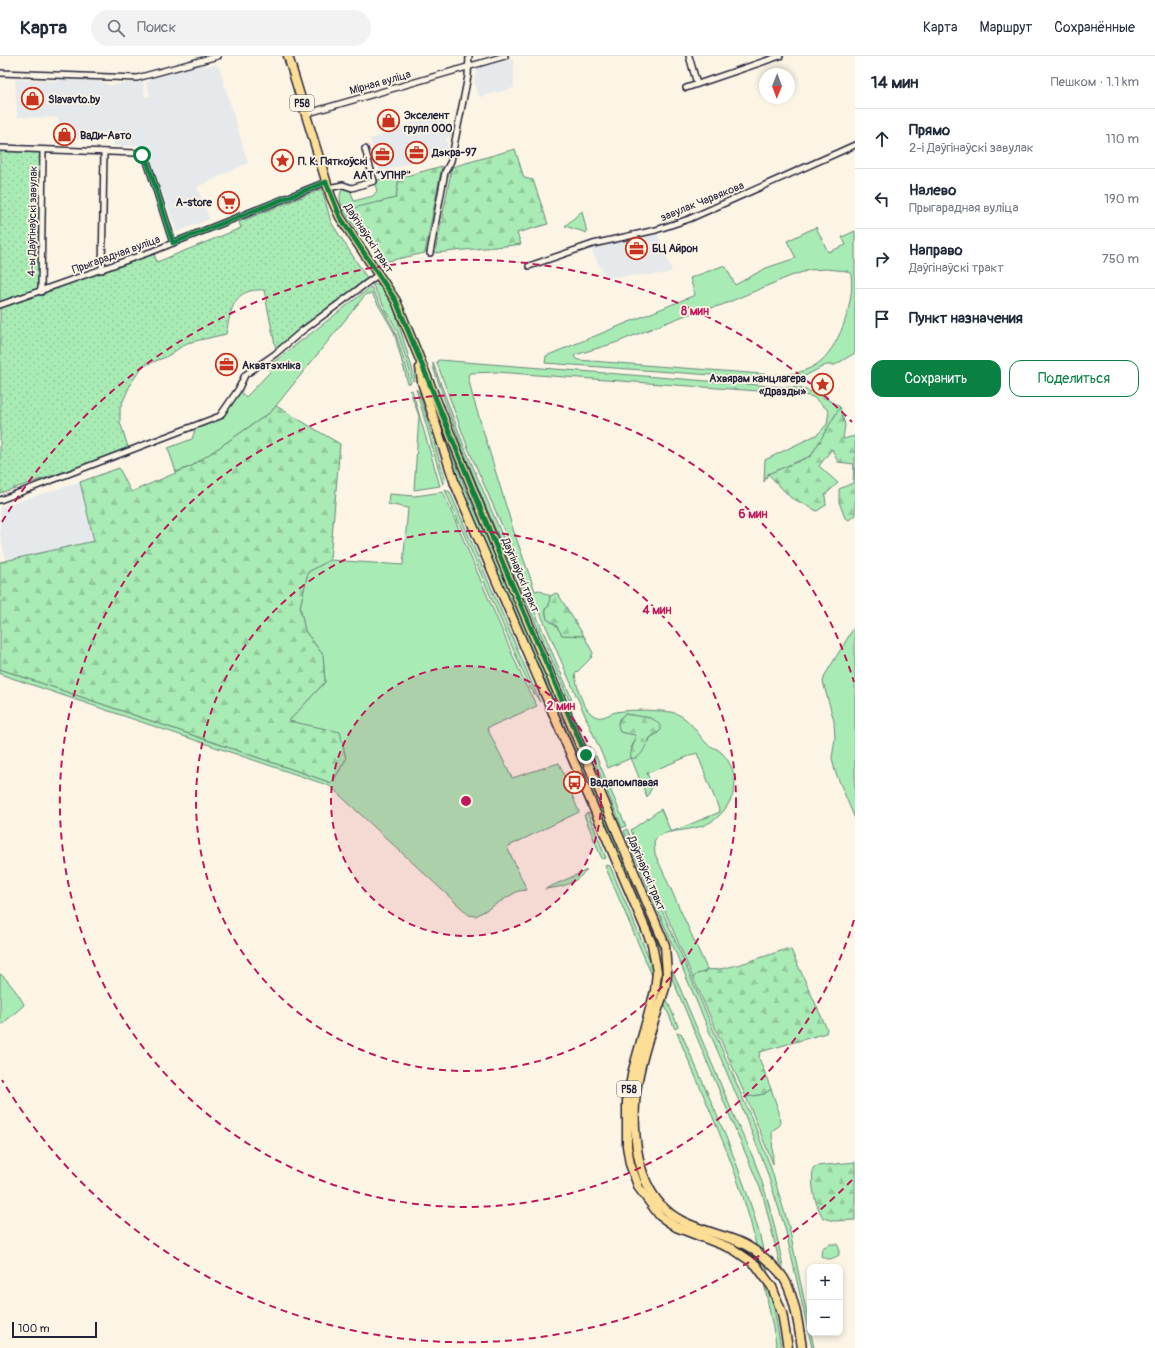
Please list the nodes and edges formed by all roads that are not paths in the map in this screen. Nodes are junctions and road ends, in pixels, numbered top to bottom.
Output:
1 (218, 56) edge
2 (288, 56) edge
3 (469, 56) edge
4 (506, 56) edge
5 (689, 56) edge
6 (780, 56) edge
7 (468, 67) junction
8 (0, 73) edge
9 (697, 84) junction
10 (686, 88) dead end
11 (306, 114) junction
12 (855, 145) edge
13 (0, 148) edge
14 (365, 149) dead end
15 (43, 150) junction
16 (104, 152) junction
17 (327, 185) junction
18 (173, 243) junction
19 (430, 253) dead end
20 (529, 266) dead end
21 (102, 270) junction
22 (379, 274) junction
23 (41, 292) junction
24 (0, 305) edge
25 (419, 360) junction
26 (1, 499) edge
27 (648, 903) junction
28 (638, 908) junction
29 (788, 1348) edge
30 (802, 1348) edge

1 - 8 street
2 - 11 main road, Даўгінаўскі тракт / Р58
3 - 7 street
4 - 7 street, Мірная вуліца
5 - 9 street
6 - 9 street
7 - 11 street, Мірная вуліца
7 - 19 street
9 - 10 street
11 - 17 main road, Даўгінаўскі тракт / Р58
12 - 20 street, завулак Чарвякова
13 - 15 street
14 - 17 street, Прыгарадная вуліца
15 - 16 street
15 - 23 street, 4-ы Даўгінаўскі завулак
16 - 18 street
16 - 21 street
17 - 18 street, Прыгарадная вуліца
17 - 22 main road, Даўгінаўскі тракт / Р58
18 - 21 street, Прыгарадная вуліца
21 - 23 street, Прыгарадная вуліца
22 - 25 main road, Даўгінаўскі тракт / Р58
22 - 26 street
23 - 24 street, Прыгарадная вуліца
25 - 27 main road, Даўгінаўскі тракт / Р58
25 - 28 main road, Даўгінаўскі тракт / Р58
27 - 28 main road
27 - 30 main road, Даўгінаўскі тракт / Р58
28 - 29 main road, Даўгінаўскі тракт / Р58

